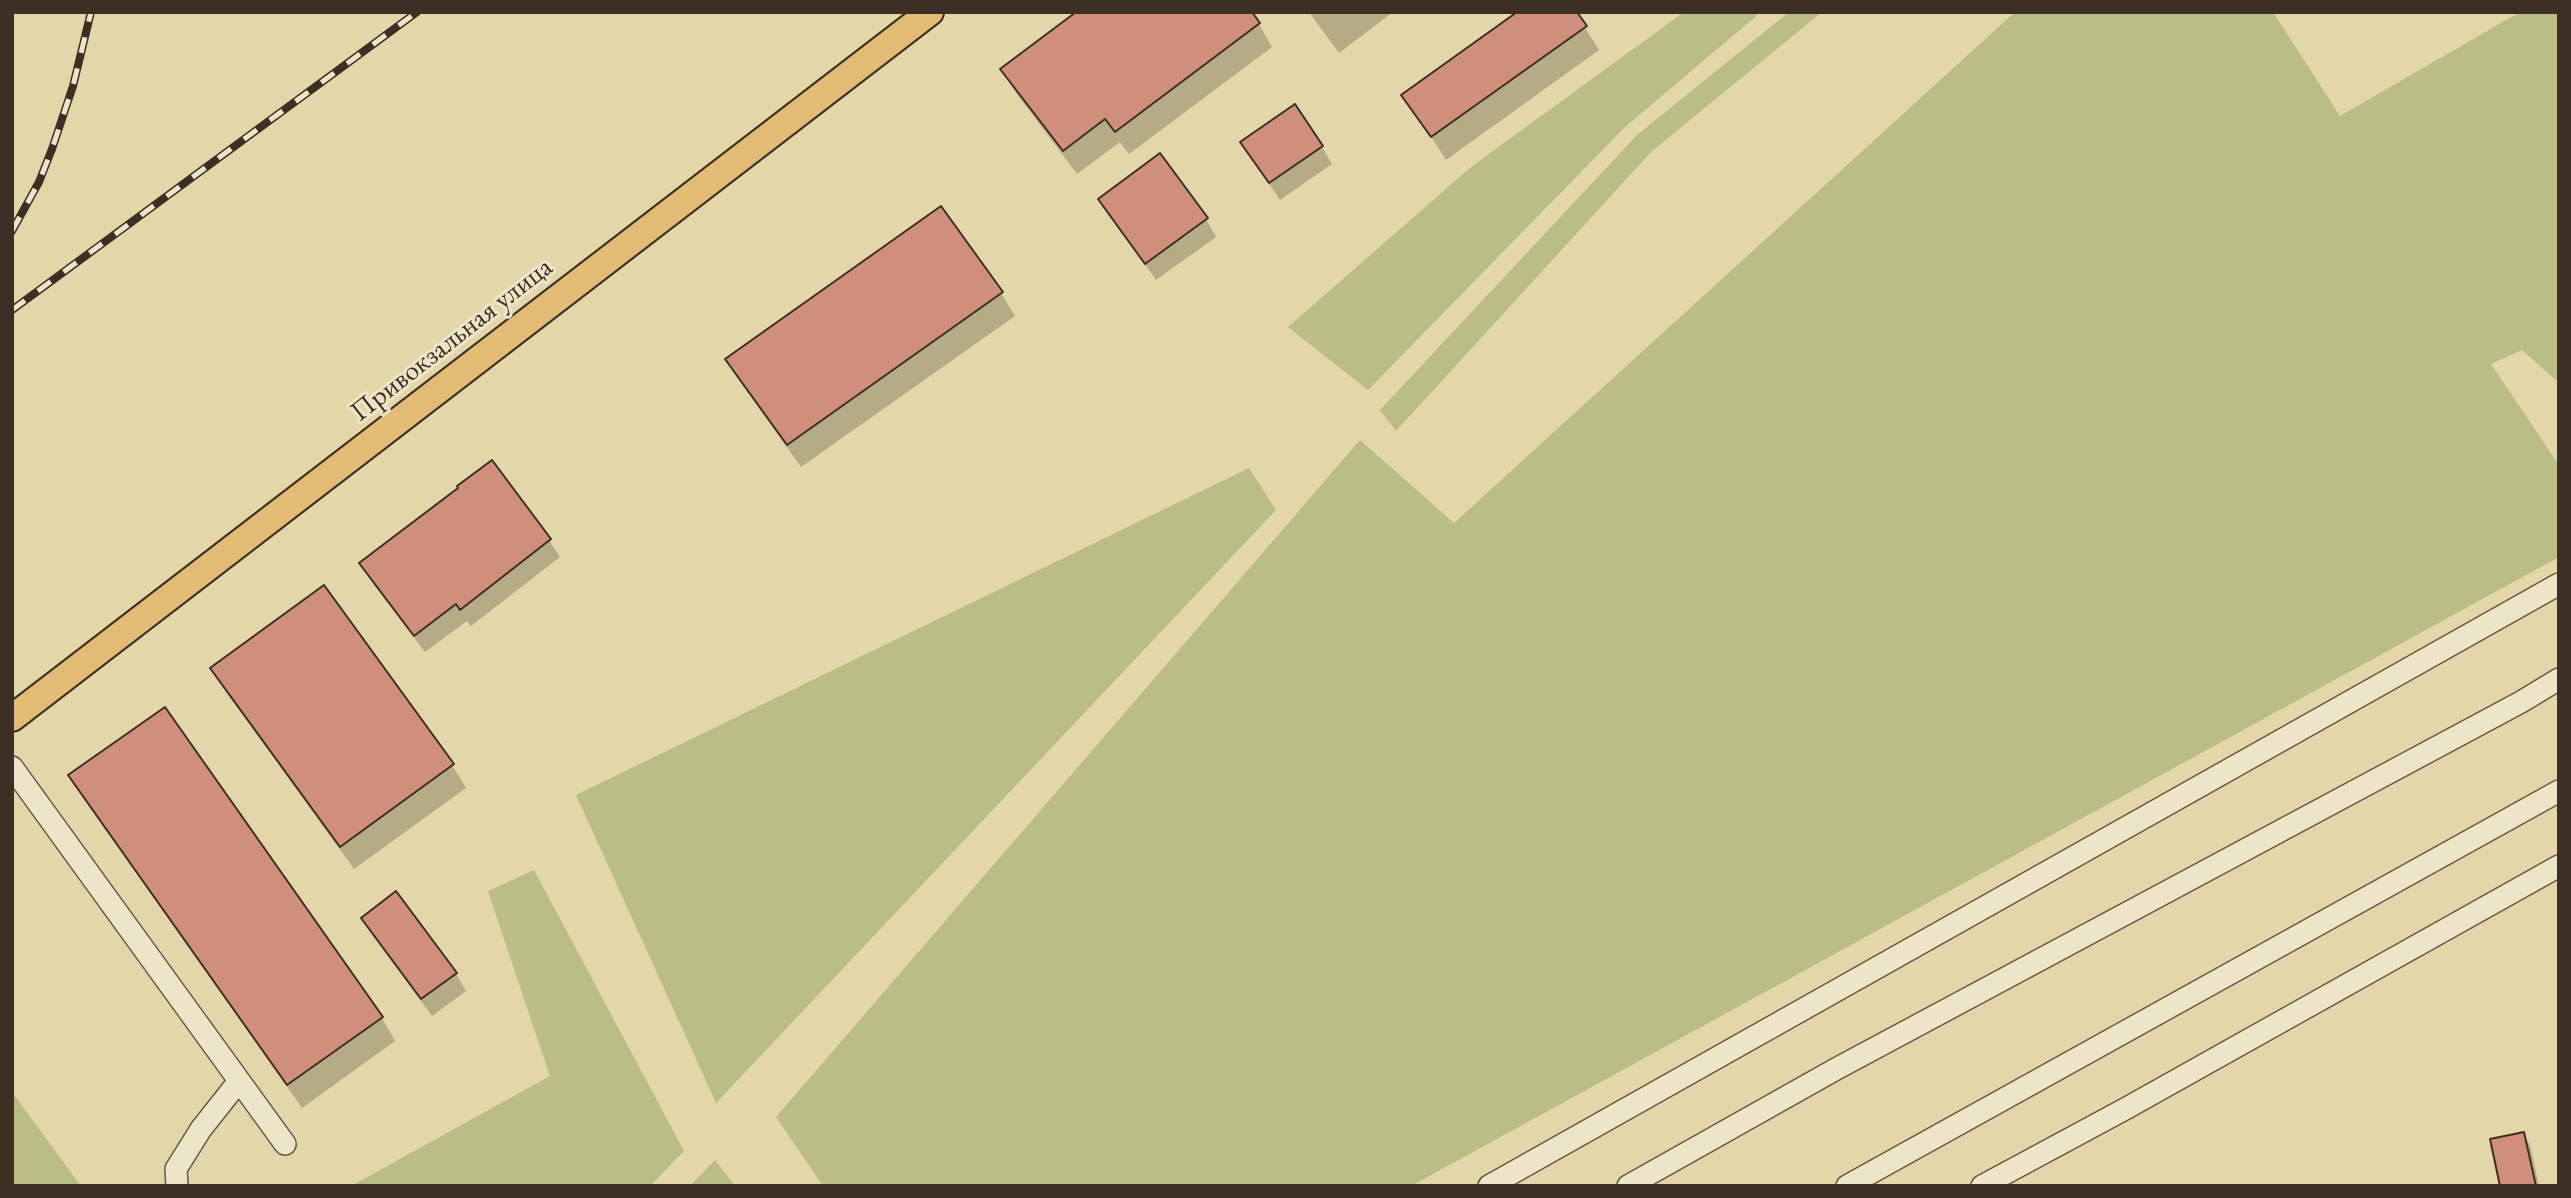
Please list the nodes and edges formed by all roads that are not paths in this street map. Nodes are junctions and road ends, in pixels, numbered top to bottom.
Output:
1 (930, 12) edge
2 (2559, 584) edge
3 (2559, 679) edge
4 (12, 718) edge
5 (12, 767) edge
6 (2559, 791) edge
7 (2559, 866) edge
8 (239, 1081) junction
9 (285, 1144) dead end
10 (177, 1186) edge
11 (1489, 1186) edge
12 (1628, 1186) edge
13 (1847, 1186) edge
14 (1982, 1186) edge

1 - 4 main road, Привокзальная улица
2 - 11 lane
3 - 12 lane
5 - 8 lane
6 - 13 lane
7 - 14 lane
8 - 9 lane
8 - 10 lane

